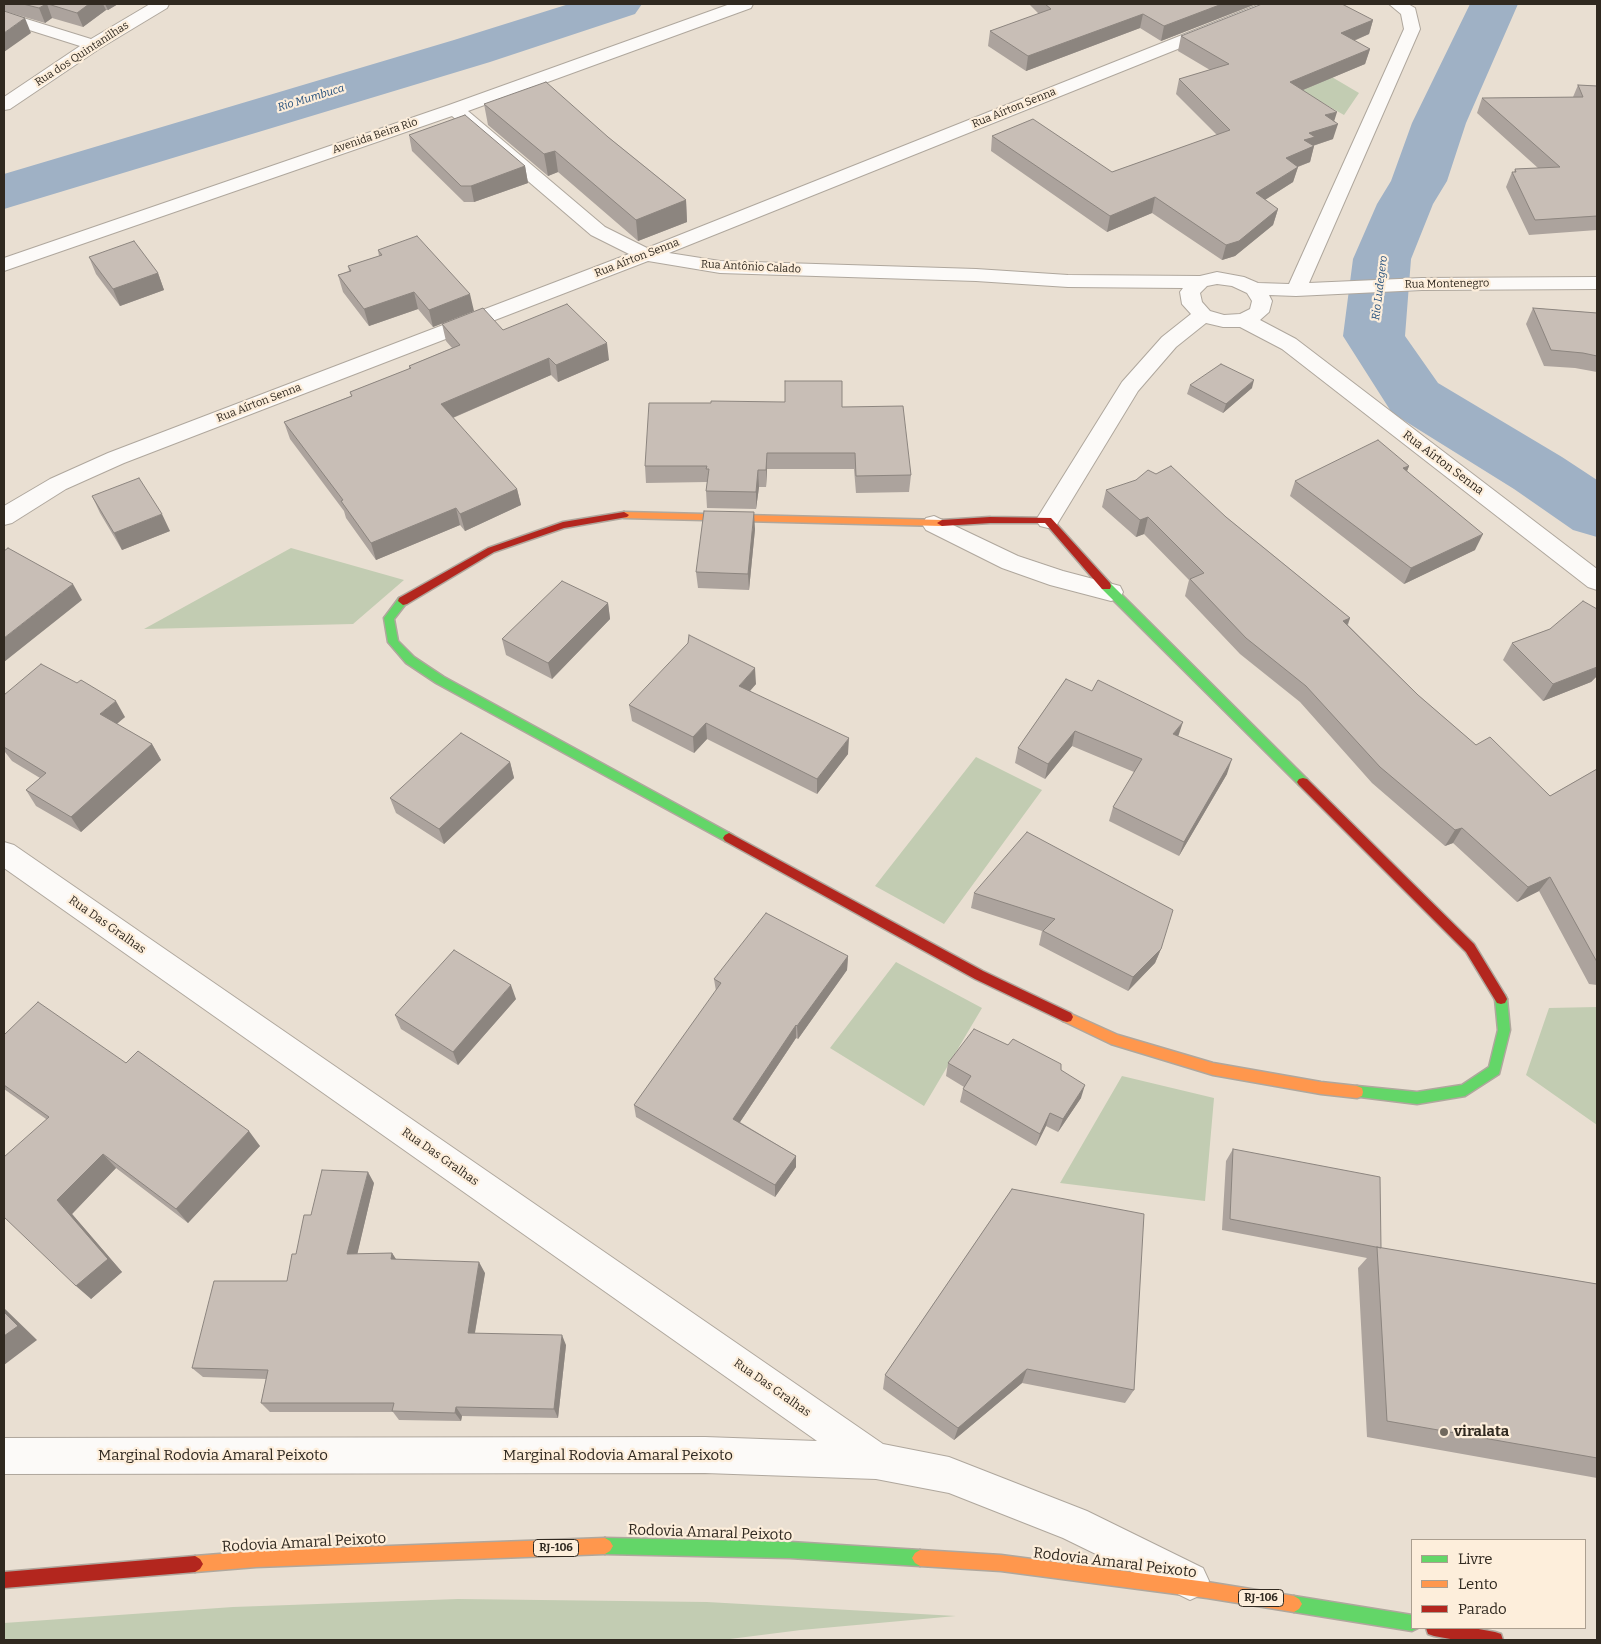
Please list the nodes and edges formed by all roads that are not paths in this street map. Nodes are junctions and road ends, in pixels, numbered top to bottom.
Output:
1 (161, 4) edge
2 (745, 4) edge
3 (1274, 4) edge
4 (1397, 4) edge
5 (4, 17) edge
6 (93, 45) junction
7 (4, 105) edge
8 (456, 109) junction
9 (646, 256) junction
10 (4, 265) edge
11 (1068, 281) junction
12 (1200, 282) junction
13 (1597, 283) edge
14 (1296, 290) junction
15 (1255, 306) junction
16 (1198, 309) junction
17 (4, 517) edge
18 (1048, 520) junction
19 (934, 524) junction
20 (1597, 581) edge
21 (1111, 592) junction
22 (4, 853) edge
23 (4, 1456) edge
24 (876, 1461) junction
25 (4, 1580) edge
26 (1207, 1590) junction
27 (1411, 1623) edge
28 (1439, 1629) edge
29 (1495, 1640) edge

1 - 6 street, Rua dos Quintanilhas
2 - 8 street, Avenida Beira Rio
3 - 9 street, Rua Aírton Senna
4 - 14 street
5 - 6 street
6 - 7 street, Rua dos Quintanilhas
8 - 9 street, Rua Antônio Calado
8 - 10 street, Avenida Beira Rio
9 - 11 street, Rua Antônio Calado
9 - 17 street, Rua Aírton Senna
11 - 12 street, Rua Antônio Calado
11 - 16 street, Rua Antônio Calado
12 - 15 street, Rua Antônio Calado
12 - 16 street
13 - 14 street, Rua Montenegro
14 - 15 street, Rua Montenegro
15 - 16 street, Rua Antônio Calado
15 - 20 street, Rua Aírton Senna
16 - 18 street
18 - 19 main road
18 - 21 main road
19 - 21 street
19 - 21 main road
22 - 24 street, Rua Das Gralhas
23 - 24 street, Marginal Rodovia Amaral Peixoto
24 - 26 street, Marginal Rodovia Amaral Peixoto
25 - 26 main road, Rodovia Amaral Peixoto / RJ-106
26 - 27 main road, Rodovia Amaral Peixoto / RJ-106
28 - 29 main road

